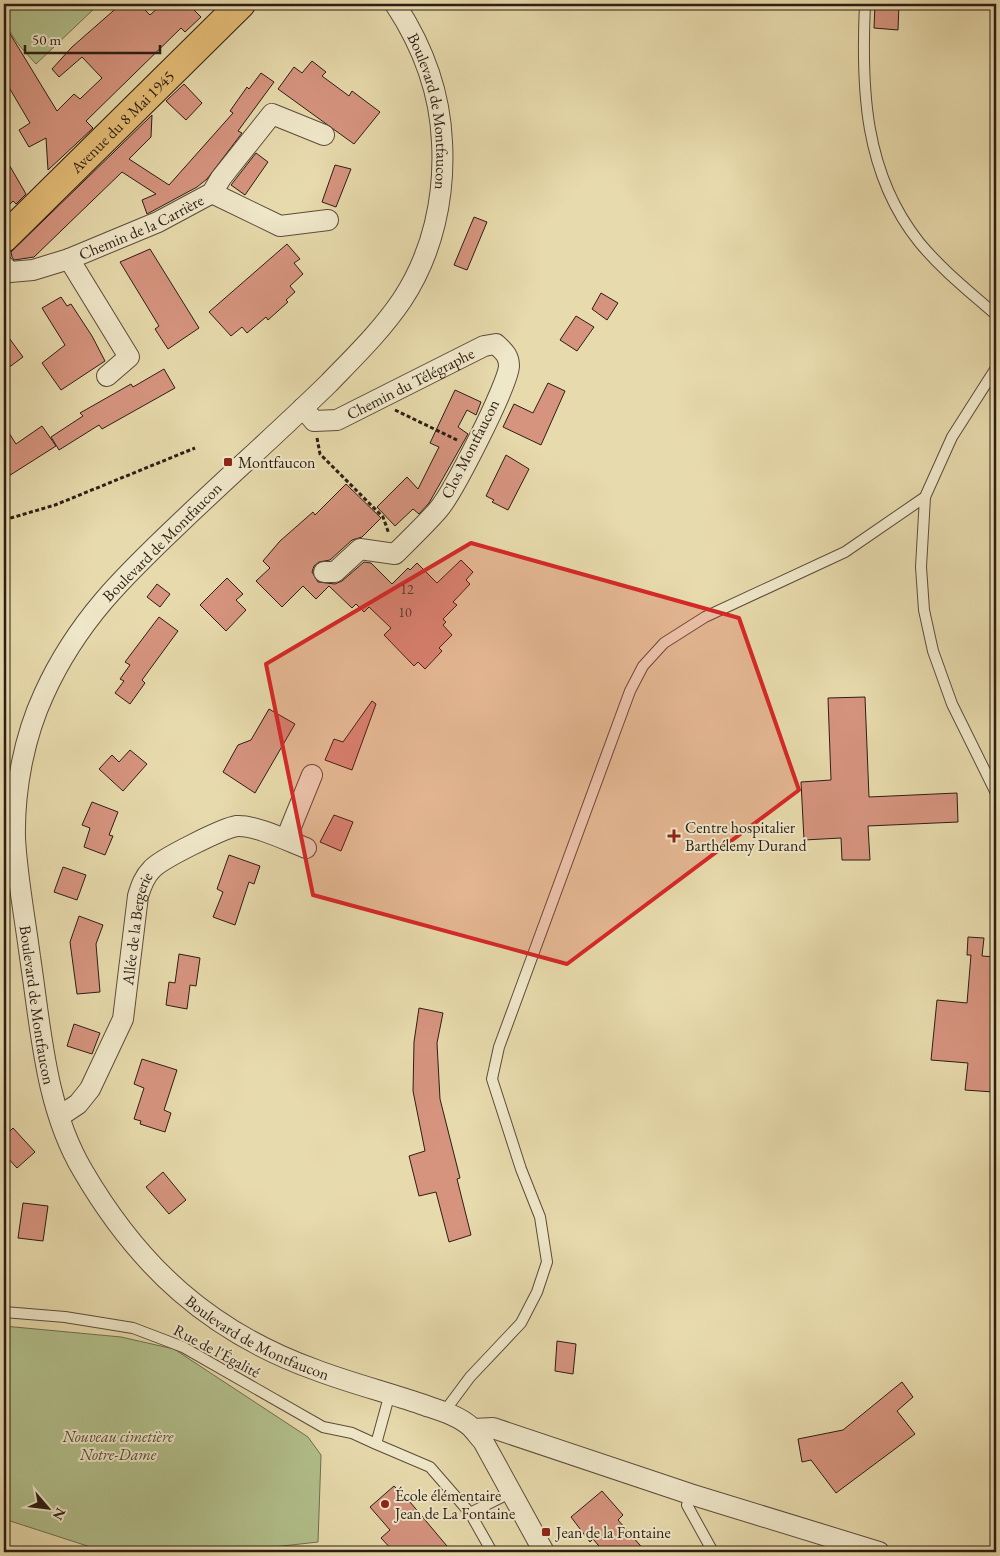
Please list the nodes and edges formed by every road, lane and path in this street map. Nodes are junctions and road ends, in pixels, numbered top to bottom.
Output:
1 (241, 4) edge
2 (395, 4) edge
3 (865, 4) edge
4 (324, 135) dead end
5 (212, 193) junction
6 (328, 220) dead end
7 (4, 238) edge
8 (69, 259) junction
9 (4, 266) edge
10 (996, 315) edge
11 (509, 367) joint
12 (996, 368) edge
13 (107, 376) dead end
14 (376, 400) junction
15 (308, 415) junction
16 (195, 448) dead end
17 (473, 448) junction
18 (925, 497) junction
19 (4, 520) edge
20 (396, 554) junction
21 (324, 572) dead end
22 (312, 775) dead end
23 (996, 793) edge
24 (286, 840) junction
25 (306, 848) dead end
26 (60, 1116) junction
27 (4, 1312) edge
28 (390, 1393) junction
29 (444, 1412) junction
30 (474, 1429) junction
31 (376, 1444) junction
32 (512, 1492) junction
33 (690, 1494) junction
34 (470, 1513) junction
35 (492, 1552) edge
36 (544, 1552) edge
37 (713, 1552) edge
38 (879, 1552) edge

1 - 7 main road, Avenue du 8 Mai 1945
2 - 15 street, Boulevard de Montfaucon
3 - 10 lane
4 - 5 street, Chemin de la Carrière
5 - 6 street, Chemin de la Carrière
5 - 8 street, Chemin de la Carrière
8 - 9 street, Chemin de la Carrière
8 - 13 street, Chemin de la Carrière
11 - 14 street, Chemin du Télégraphe
11 - 17 street, Clos Montfaucon
12 - 18 lane
14 - 15 street, Chemin du Télégraphe
14 - 17 path
15 - 20 path
15 - 26 street, Boulevard de Montfaucon
16 - 19 path
17 - 20 street, Clos Montfaucon
18 - 23 lane
18 - 29 lane
20 - 21 street
22 - 24 street
24 - 25 street, Allée de la Bergerie
24 - 26 street, Allée de la Bergerie
26 - 28 street, Boulevard de Montfaucon
27 - 31 lane, Rue de l'Égalité
28 - 29 street, Boulevard de Montfaucon
28 - 31 lane
29 - 30 street, Boulevard de Montfaucon
30 - 32 street
30 - 33 street
31 - 34 lane, Rue de l'Égalité
32 - 34 lane
32 - 36 street
33 - 37 lane
33 - 38 street
34 - 35 lane, Rue de l'Égalité

